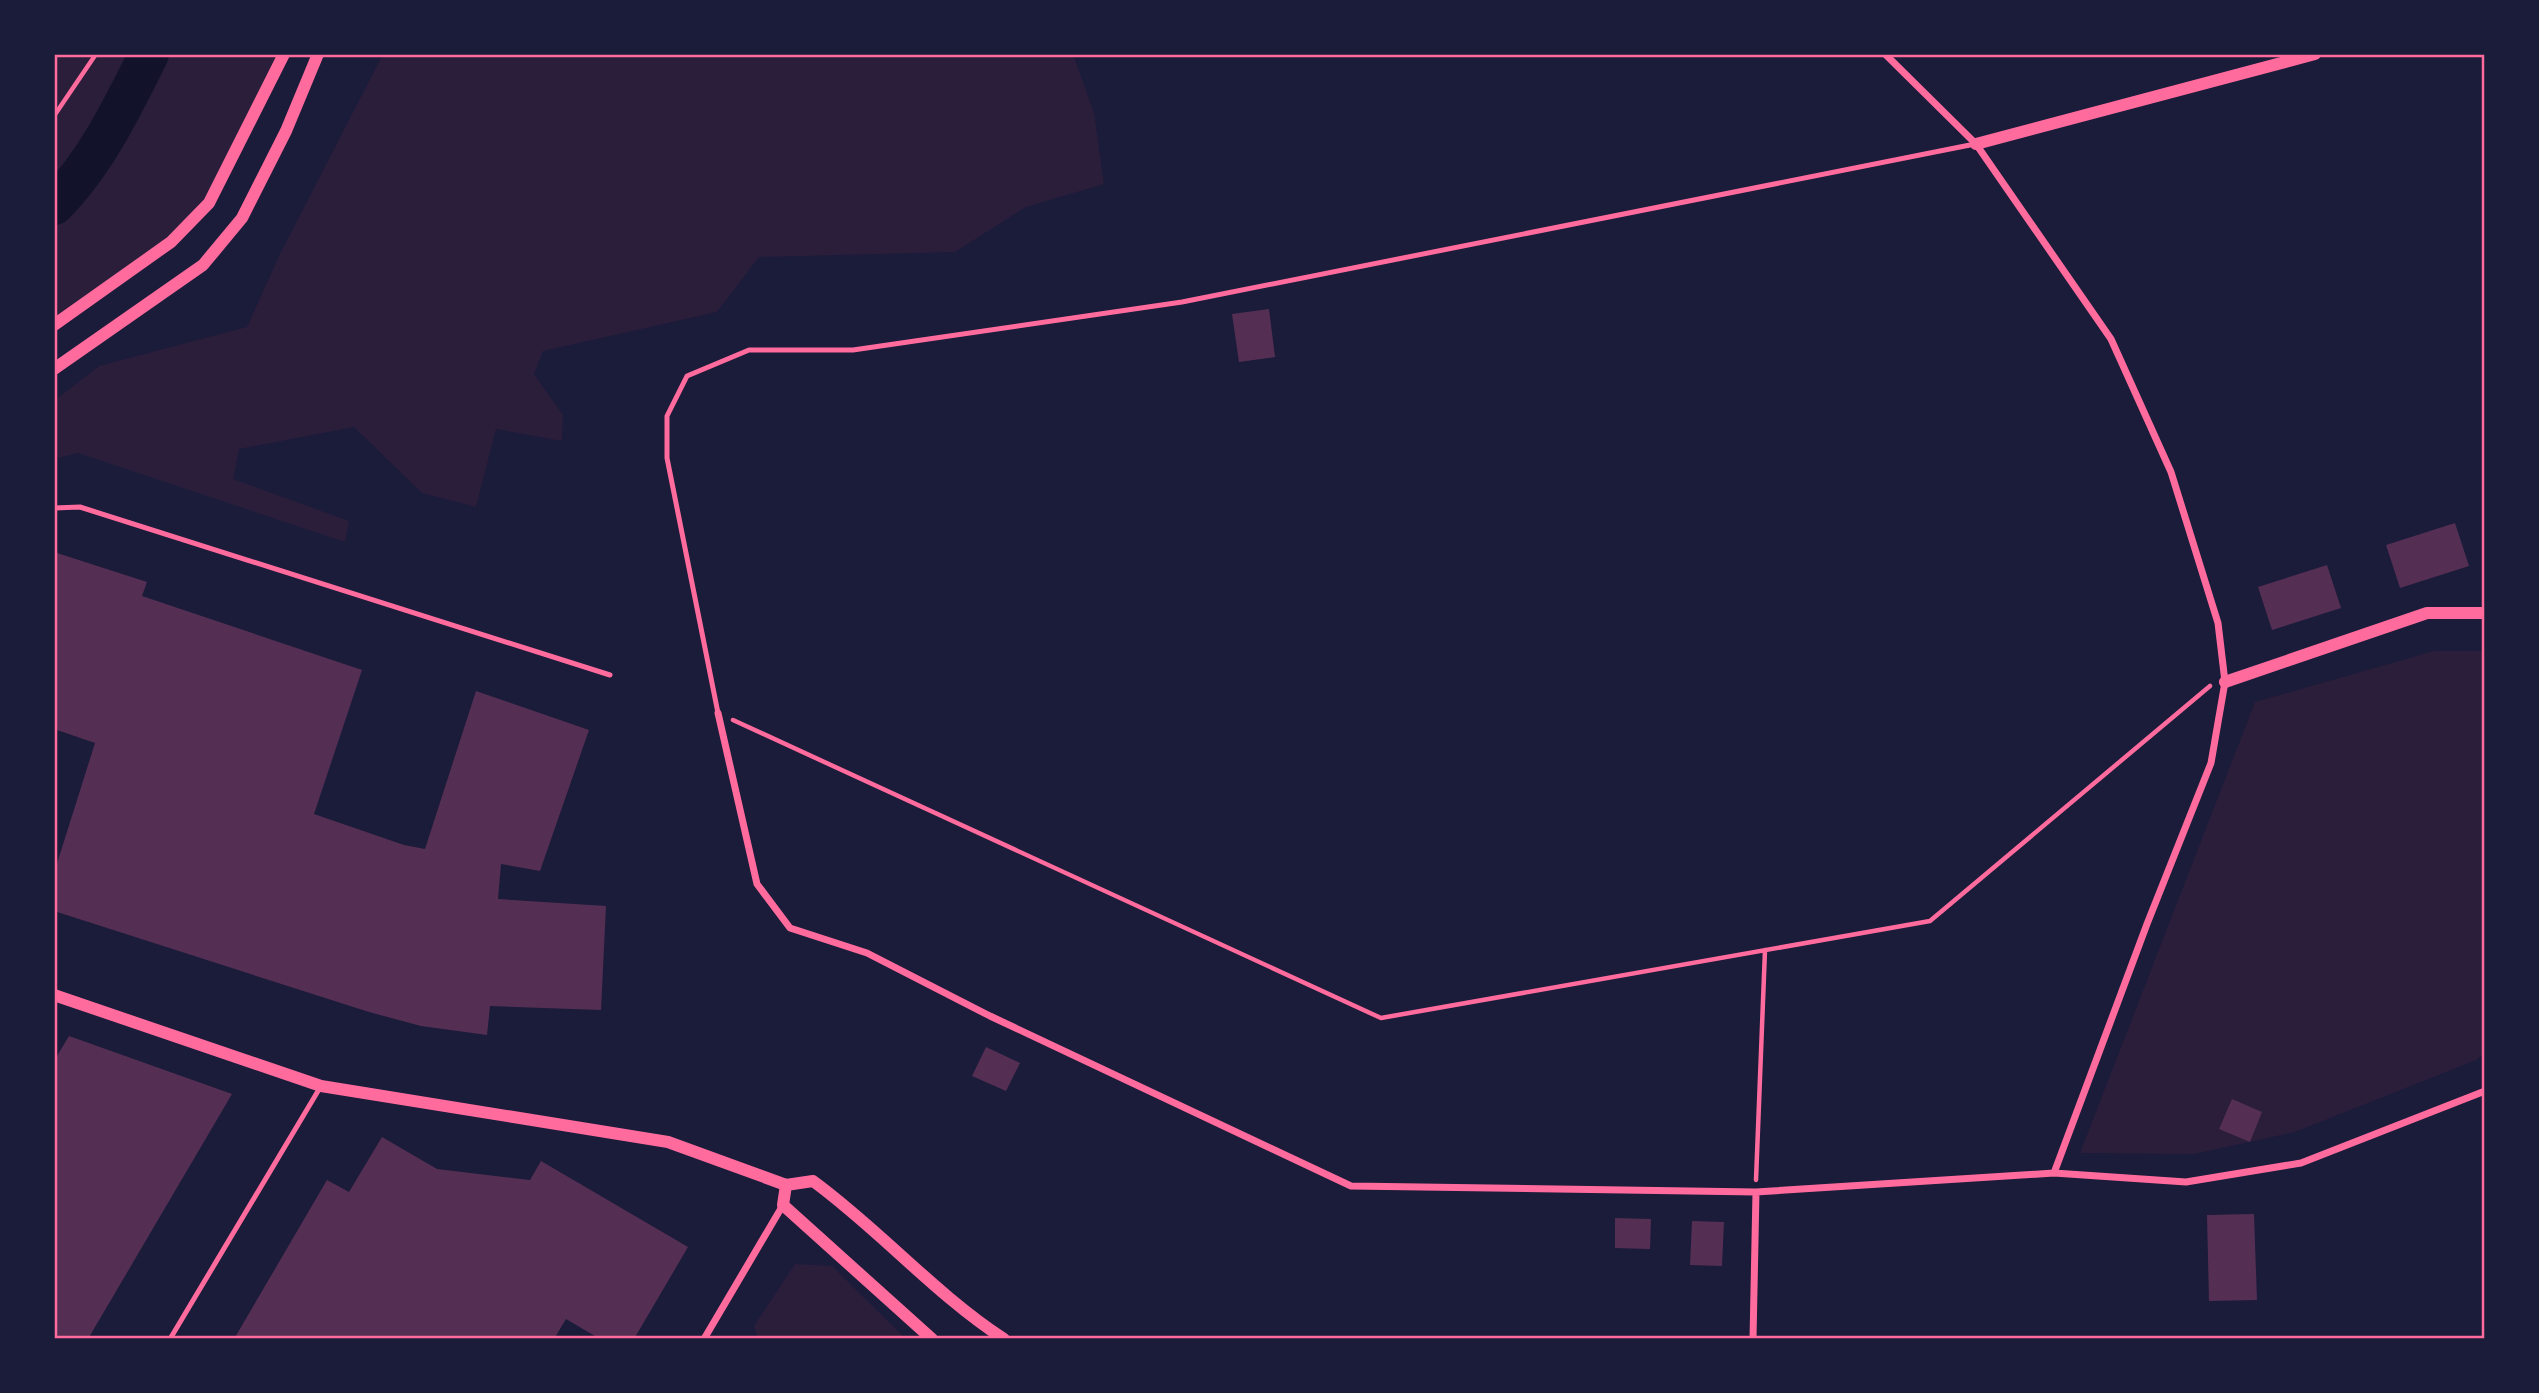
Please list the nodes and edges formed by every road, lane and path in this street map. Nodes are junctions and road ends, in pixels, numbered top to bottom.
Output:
1 (96, 54) edge
2 (284, 54) edge
3 (318, 54) edge
4 (1885, 54) edge
5 (2315, 54) edge
6 (54, 116) edge
7 (1976, 144) junction
8 (54, 325) edge
9 (54, 369) edge
10 (54, 508) edge
11 (2485, 613) edge
12 (610, 675) dead end
13 (2224, 678) junction
14 (718, 713) junction
15 (1765, 950) junction
16 (54, 995) edge
17 (321, 1086) junction
18 (2485, 1091) edge
19 (2054, 1173) junction
20 (786, 1185) junction
21 (1756, 1192) junction
22 (783, 1205) junction
23 (170, 1339) edge
24 (704, 1339) edge
25 (932, 1339) edge
26 (1004, 1339) edge
27 (1753, 1339) edge

1 - 6 path
2 - 8 street
3 - 9 street
4 - 7 street
5 - 7 street
7 - 13 street
7 - 14 lane
10 - 12 lane
11 - 13 street
13 - 15 path
13 - 19 street
14 - 15 path
14 - 21 street
15 - 21 path
16 - 17 street
17 - 20 street
17 - 23 lane
18 - 19 street
19 - 21 street
20 - 22 street
20 - 26 street
21 - 27 street
22 - 24 street
22 - 25 street

